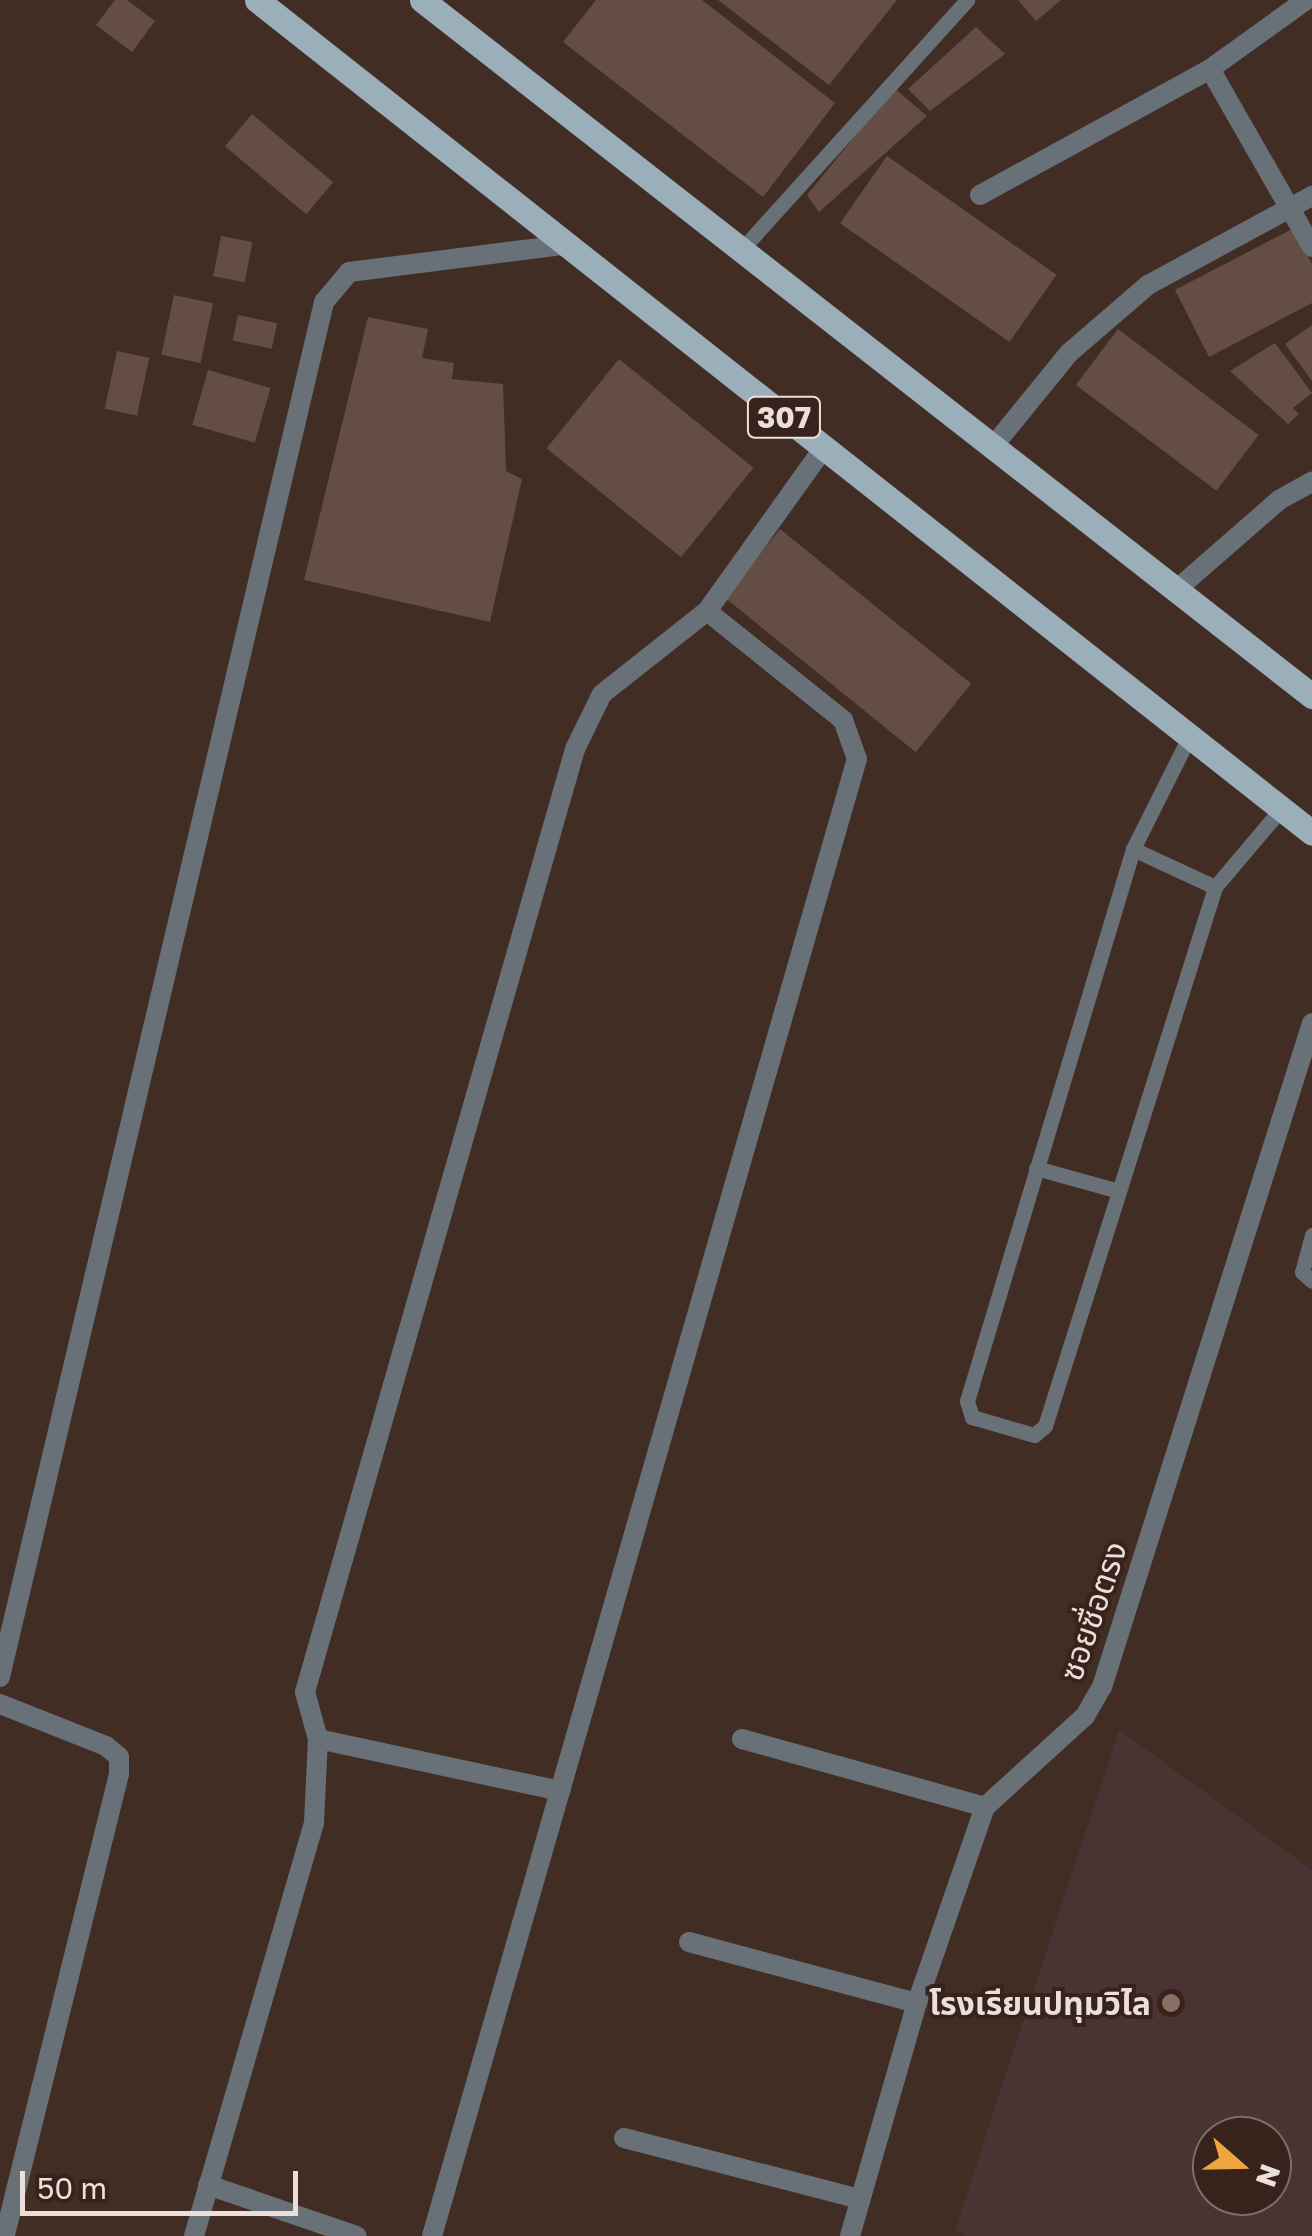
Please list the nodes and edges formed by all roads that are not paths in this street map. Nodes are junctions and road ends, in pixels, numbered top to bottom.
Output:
1 (258, 0) edge
2 (422, 0) edge
3 (967, 0) edge
4 (1306, 0) edge
5 (1210, 70) junction
6 (980, 194) dead end
7 (1312, 196) edge
8 (1288, 208) junction
9 (570, 244) junction
10 (1312, 247) edge
11 (742, 249) junction
12 (995, 444) junction
13 (823, 449) junction
14 (1312, 482) edge
15 (1176, 590) junction
16 (707, 612) junction
17 (1312, 696) edge
18 (1190, 737) junction
19 (1281, 809) junction
20 (1312, 833) edge
21 (1133, 849) junction
22 (1215, 887) junction
23 (1312, 1023) edge
24 (1036, 1168) junction
25 (1119, 1192) junction
26 (1312, 1235) edge
27 (1312, 1282) edge
28 (0, 1677) edge
29 (0, 1704) edge
30 (742, 1738) dead end
31 (318, 1739) junction
32 (560, 1790) junction
33 (985, 1807) junction
34 (689, 1942) dead end
35 (917, 2003) junction
36 (624, 2138) dead end
37 (208, 2186) junction
38 (860, 2199) junction
39 (5, 2236) edge
40 (194, 2236) edge
41 (357, 2236) edge
42 (432, 2236) edge
43 (850, 2236) edge

1 - 9 main road, 307
2 - 11 main road
3 - 11 lane
4 - 5 street
5 - 6 street
5 - 8 street
7 - 8 street
8 - 10 street
8 - 12 street
9 - 13 main road, 307
9 - 28 street
11 - 12 main road
12 - 15 main road
13 - 16 street
13 - 18 main road, 307
14 - 15 street
15 - 17 main road
16 - 31 street
16 - 32 street
18 - 19 main road, 307
18 - 21 lane
19 - 20 main road, 307
19 - 22 lane
21 - 22 lane
21 - 24 lane
22 - 25 lane
23 - 33 street, ซอยซื่อตรง
24 - 25 lane
24 - 25 lane
26 - 27 lane
29 - 39 street
30 - 33 street
31 - 32 street
31 - 37 street
32 - 42 street
33 - 35 street, ซอยซื่อตรง
34 - 35 street
35 - 38 street, ซอยซื่อตรง
36 - 38 street
37 - 40 street
37 - 41 street
38 - 43 street, ซอยซื่อตรง

